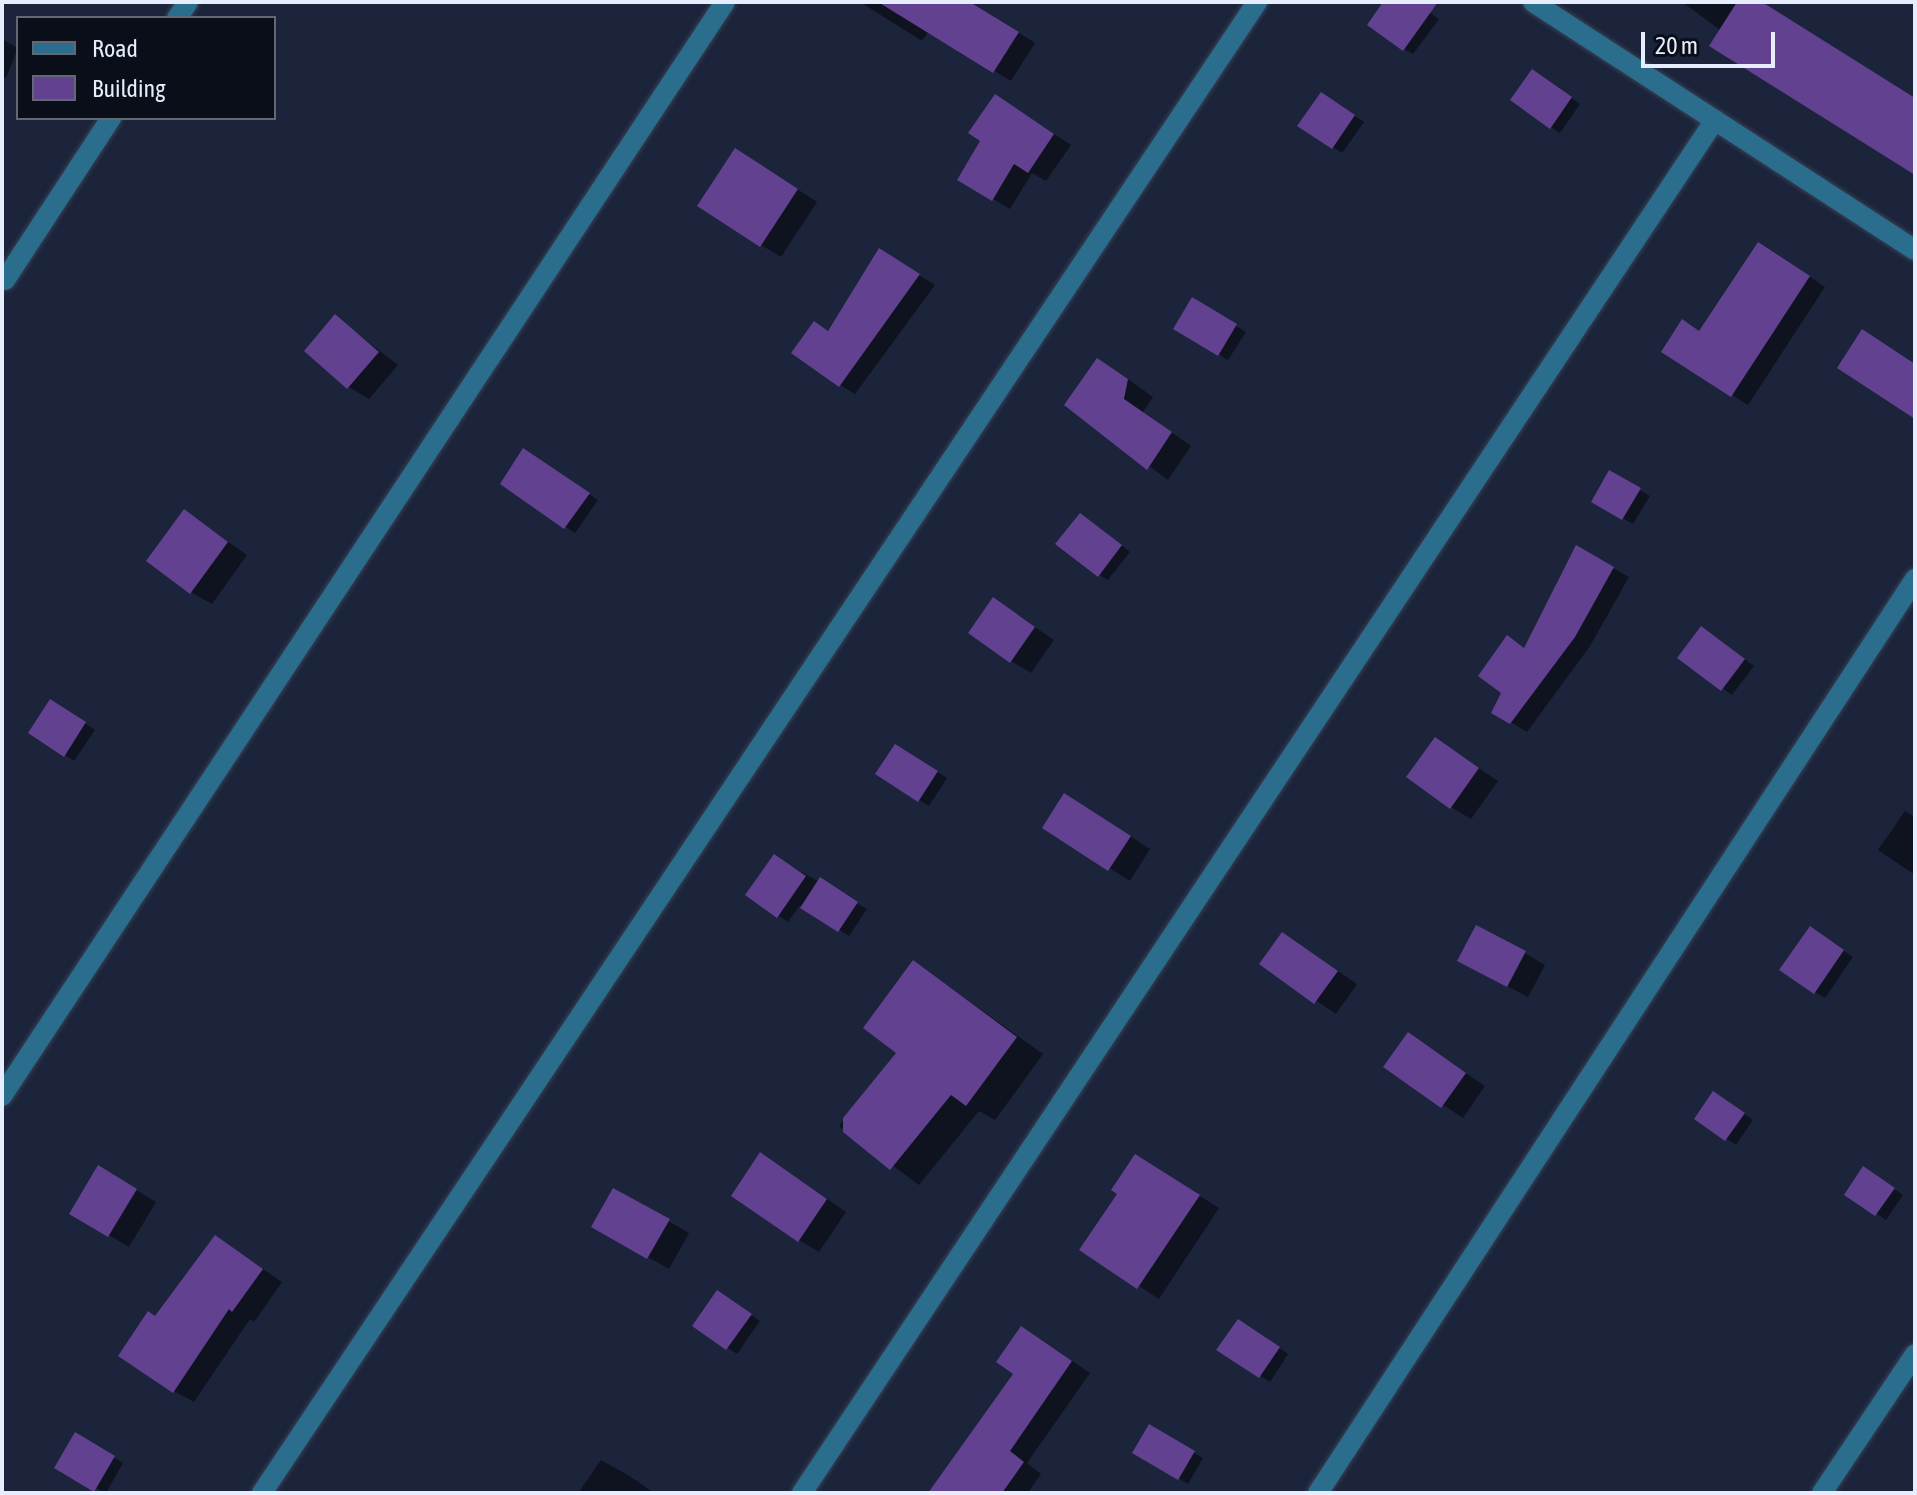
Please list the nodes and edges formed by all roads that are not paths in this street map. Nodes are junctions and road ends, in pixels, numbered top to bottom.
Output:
1 (725, 2) edge
2 (1257, 2) edge
3 (1533, 2) edge
4 (110, 120) edge
5 (1715, 120) junction
6 (1915, 250) edge
7 (5, 280) dead end
8 (1915, 579) edge
9 (2, 1096) edge
10 (1915, 1354) edge
11 (262, 1493) edge
12 (802, 1493) edge
13 (1318, 1493) edge
14 (1822, 1493) edge

1 - 9 street
2 - 11 street
3 - 5 street
4 - 7 street
5 - 6 street
5 - 12 street
8 - 13 street
10 - 14 street

